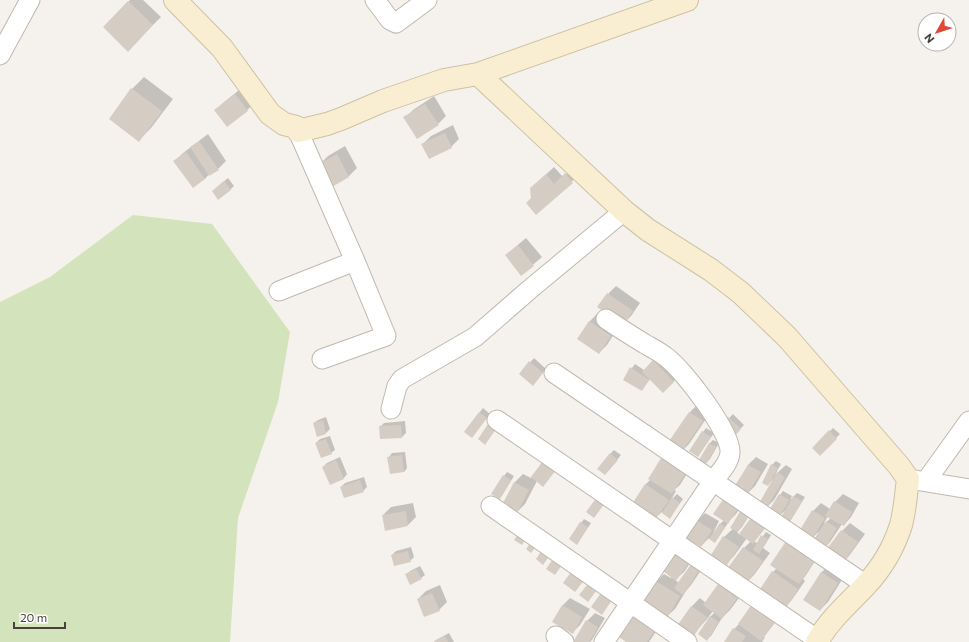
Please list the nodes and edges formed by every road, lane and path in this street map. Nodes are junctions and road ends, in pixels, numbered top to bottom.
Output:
1 (30, 0) edge
2 (175, 0) edge
3 (375, 0) edge
4 (428, 0) edge
5 (687, 0) edge
6 (0, 55) edge
7 (478, 74) junction
8 (298, 131) junction
9 (624, 211) junction
10 (355, 261) junction
11 (279, 292) dead end
12 (606, 319) dead end
13 (322, 360) dead end
14 (554, 373) dead end
15 (391, 409) dead end
16 (498, 420) dead end
17 (969, 421) edge
18 (917, 480) junction
19 (713, 481) junction
20 (969, 489) edge
21 (491, 506) dead end
22 (673, 542) junction
23 (866, 585) junction
24 (631, 604) junction
25 (818, 641) edge
26 (604, 642) edge
27 (687, 642) edge

1 - 6 street
2 - 8 street
3 - 4 street
5 - 7 street
7 - 8 street
7 - 9 street
8 - 10 street
9 - 15 street
9 - 18 street
10 - 11 street
10 - 13 street
12 - 19 street
14 - 19 street
16 - 22 street
17 - 18 street
18 - 20 street
18 - 23 street
19 - 22 street
19 - 23 street
21 - 24 street
22 - 24 street
22 - 25 street
23 - 25 street
24 - 26 street
24 - 27 street

